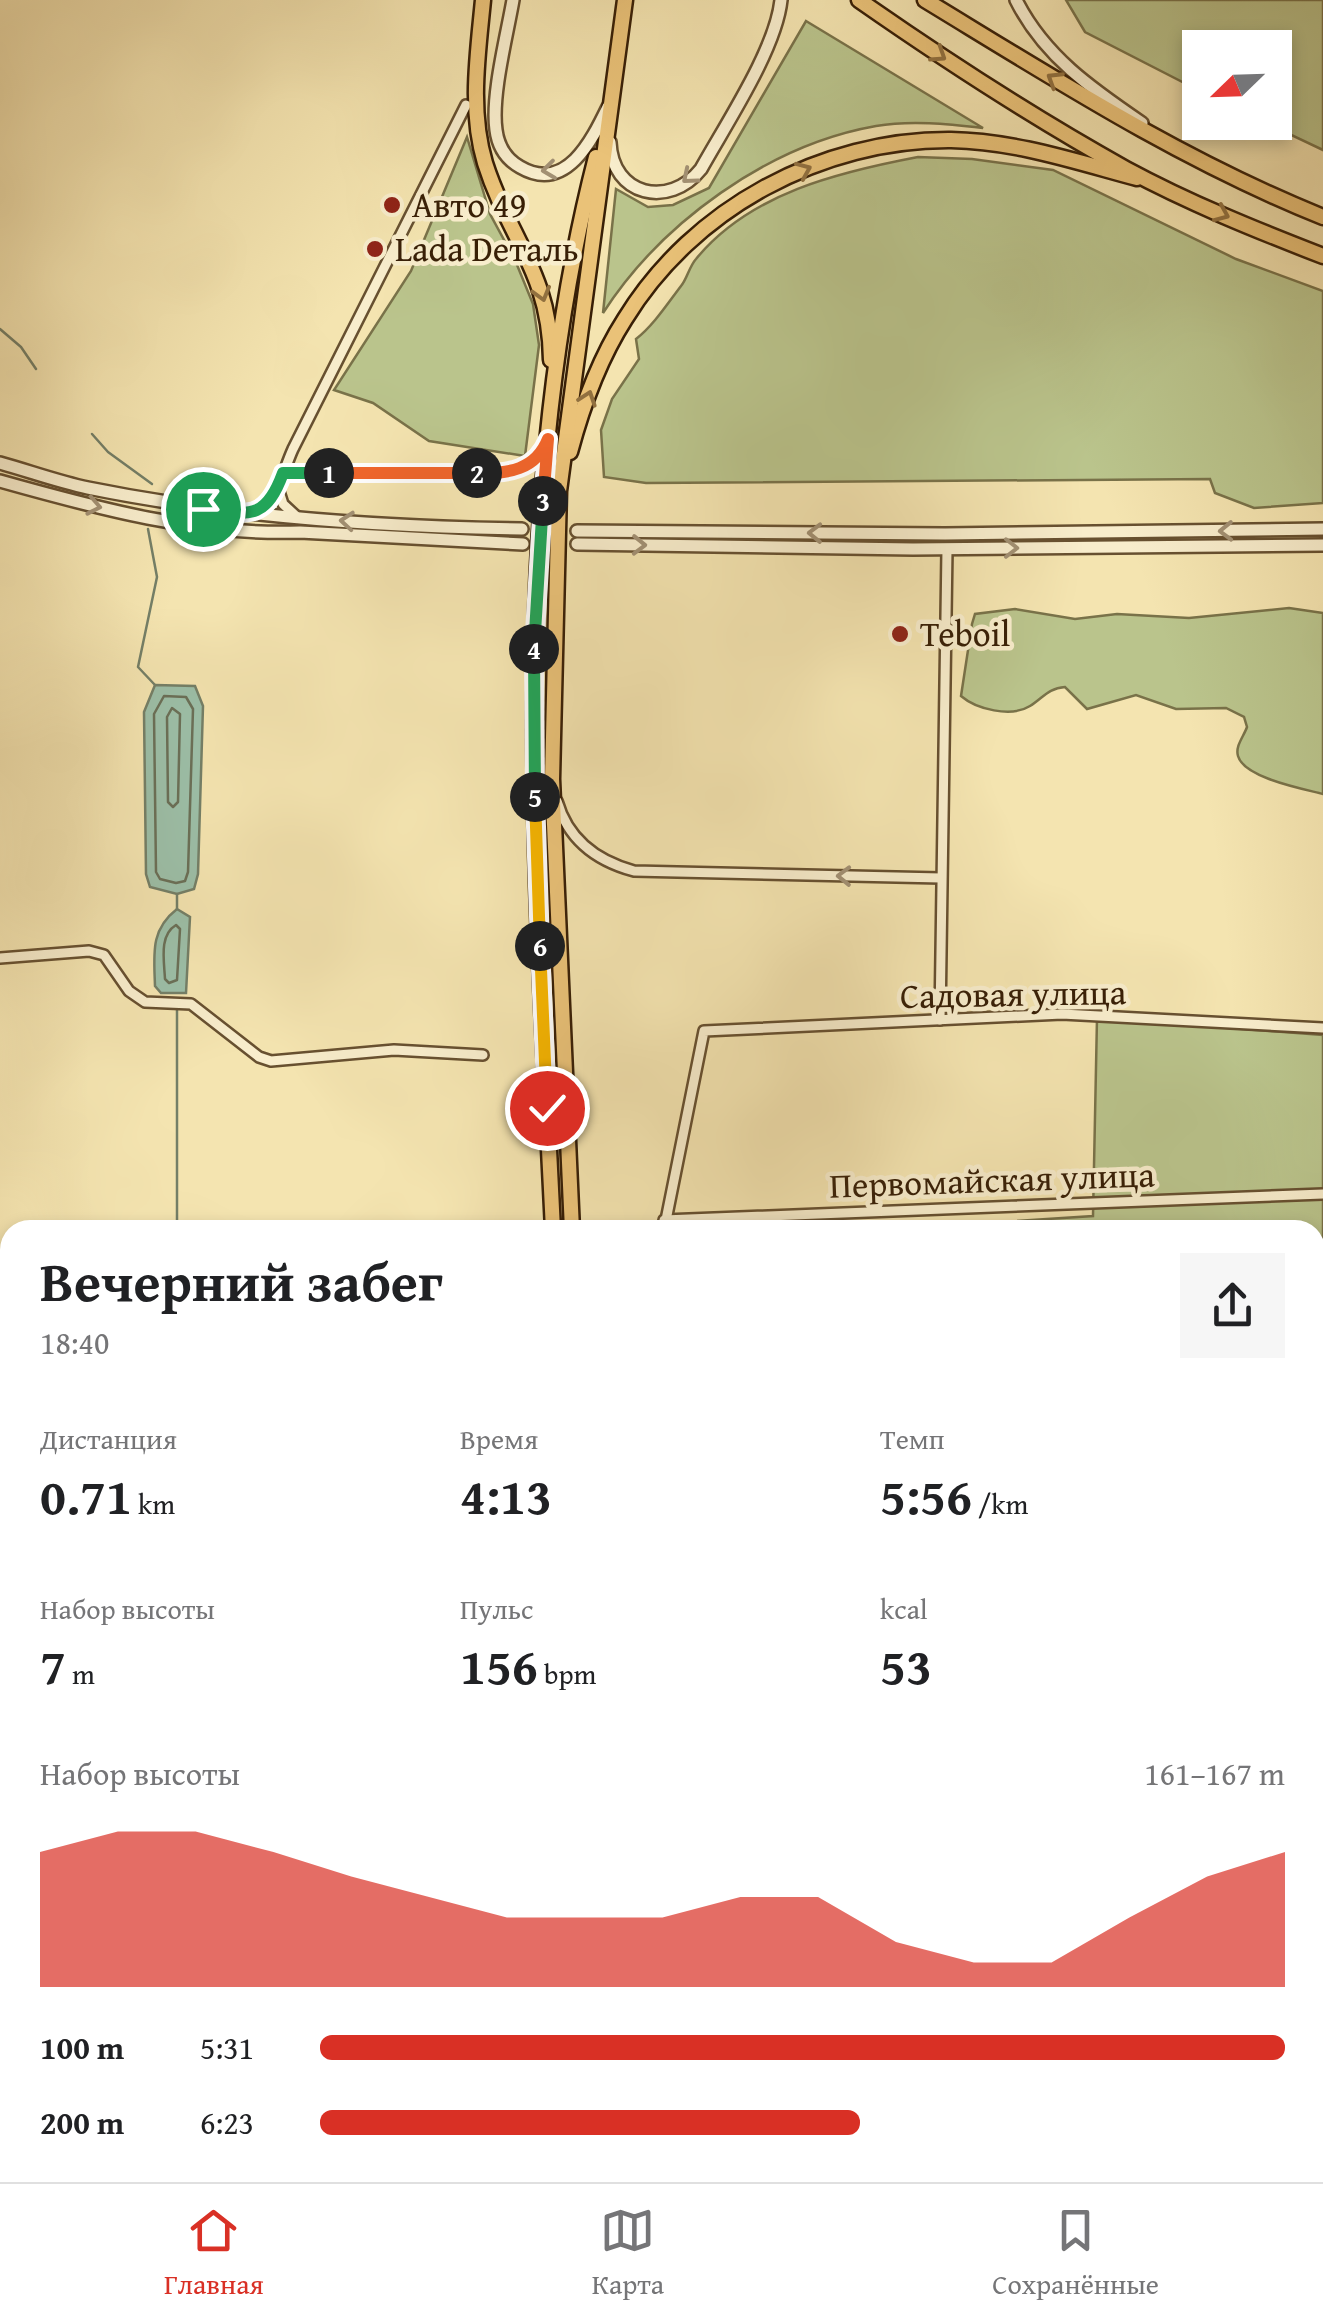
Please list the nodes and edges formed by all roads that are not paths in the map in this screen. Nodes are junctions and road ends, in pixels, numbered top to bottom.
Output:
1 (483, 0) edge
2 (514, 0) edge
3 (625, 0) edge
4 (781, 0) edge
5 (859, 0) edge
6 (926, 0) edge
7 (1016, 0) edge
8 (610, 103) junction
9 (466, 105) dead end
10 (1199, 162) junction
11 (1155, 183) junction
12 (1323, 217) edge
13 (1323, 256) edge
14 (551, 402) junction
15 (548, 439) junction
16 (0, 463) edge
17 (283, 473) junction
18 (0, 481) edge
19 (278, 486) junction
20 (559, 491) junction
21 (249, 514) junction
22 (298, 517) junction
23 (1323, 529) edge
24 (522, 530) dead end
25 (522, 544) dead end
26 (1323, 546) edge
27 (947, 548) junction
28 (552, 779) junction
29 (941, 878) junction
30 (0, 958) edge
31 (940, 1020) junction
32 (1323, 1028) edge
33 (484, 1055) dead end
34 (1323, 1194) edge
35 (553, 1220) edge
36 (572, 1220) edge
37 (665, 1220) edge
38 (770, 1220) edge

1 -> 14 main road
8 -> 2 street
3 - 8 main road
4 -> 8 street
5 -> 11 main road
10 -> 6 main road
7 - 10 street
8 - 14 main road
8 - 20 main road
9 - 17 street
10 - 12 main road
11 -> 13 main road
20 -> 11 main road
14 - 15 main road
15 - 17 street
15 - 35 main road
16 - 21 street
17 - 19 street
18 -> 25 street
19 - 21 street
19 - 22 street
20 - 28 main road
21 - 22 street
24 -> 22 street
23 -> 27 street
27 -> 26 street
27 - 29 street
29 -> 28 street
28 - 36 main road
29 - 31 street
30 - 33 street
31 - 32 street, Садовая улица
31 - 37 street, Садовая улица
34 - 38 street, Первомайская улица

